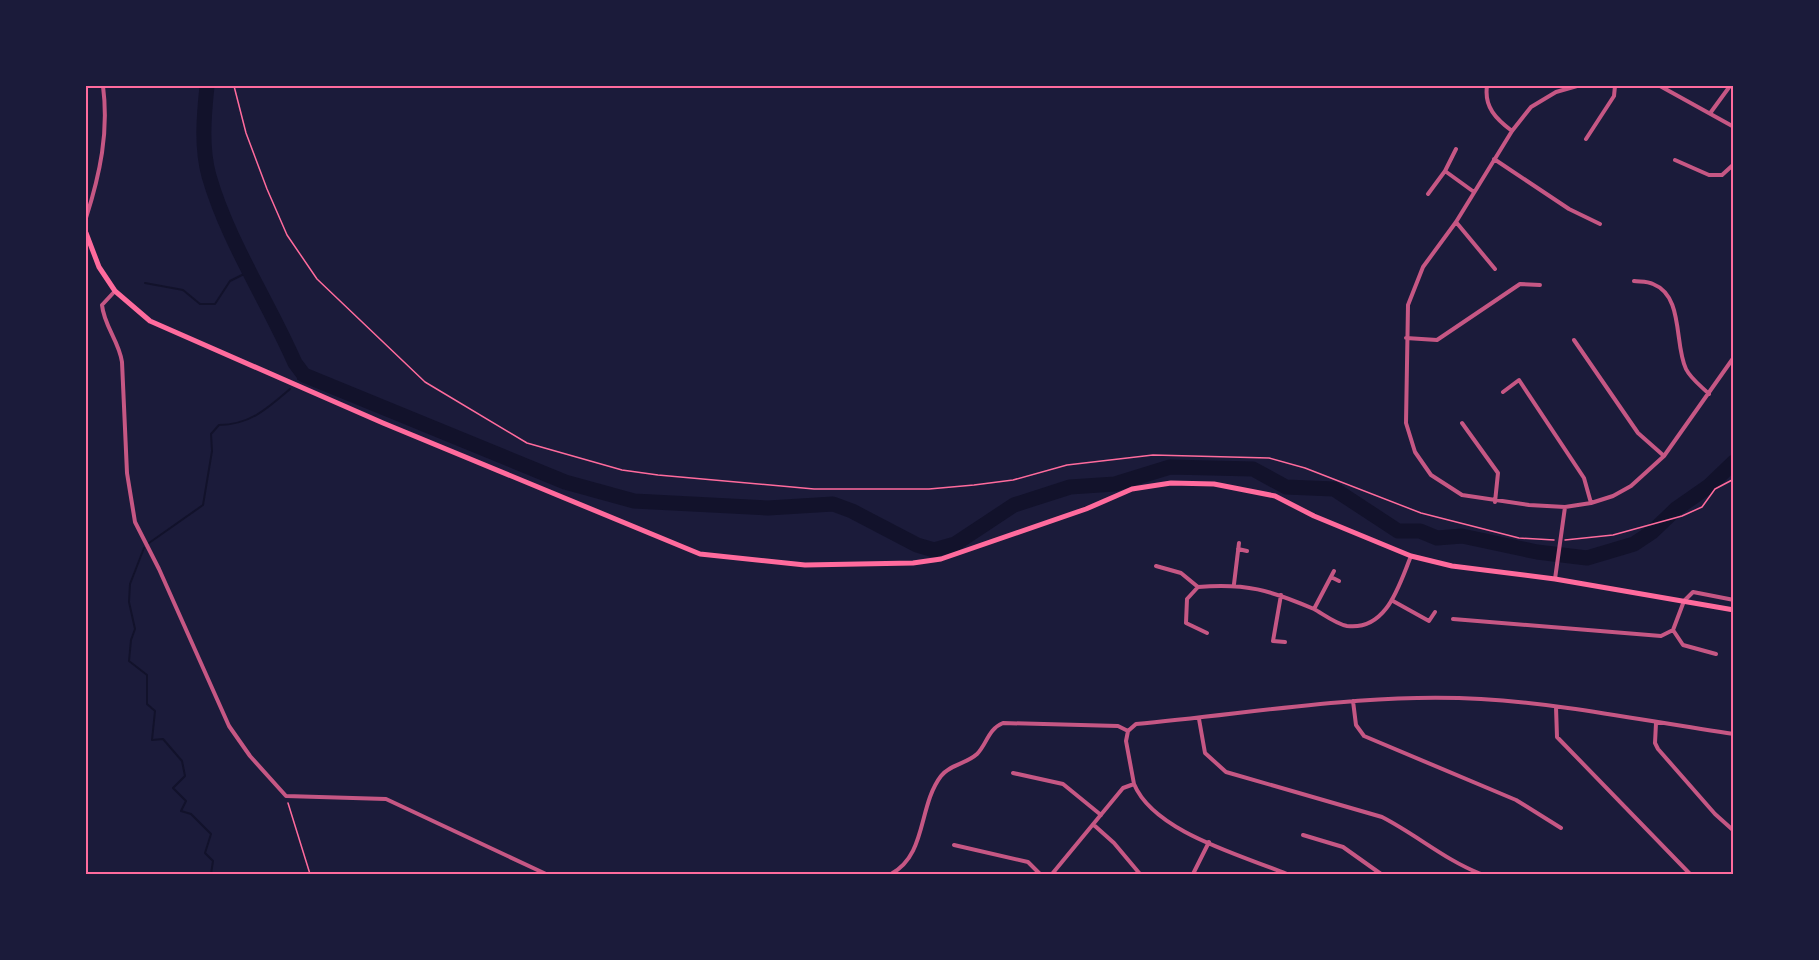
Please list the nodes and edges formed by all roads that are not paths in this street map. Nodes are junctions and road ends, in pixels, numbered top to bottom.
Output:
1 (103, 86) edge
2 (1487, 86) edge
3 (1577, 86) edge
4 (1615, 86) edge
5 (1660, 86) edge
6 (1731, 86) edge
7 (1711, 112) junction
8 (1734, 127) edge
9 (1512, 131) junction
10 (1586, 139) dead end
11 (1456, 149) dead end
12 (1494, 159) junction
13 (1675, 160) dead end
14 (1734, 164) edge
15 (1445, 171) junction
16 (1474, 192) junction
17 (1428, 194) dead end
18 (86, 218) edge
19 (1456, 222) junction
20 (1600, 224) dead end
21 (86, 233) edge
22 (1495, 269) dead end
23 (1634, 281) dead end
24 (1540, 285) dead end
25 (115, 291) junction
26 (1406, 338) junction
27 (1574, 340) dead end
28 (1734, 357) edge
29 (1503, 392) dead end
30 (1709, 394) junction
31 (1462, 423) dead end
32 (1664, 456) junction
33 (1495, 502) junction
34 (1591, 503) junction
35 (1566, 507) junction
36 (1246, 551) dead end
37 (1411, 556) junction
38 (1156, 566) dead end
39 (1334, 570) dead end
40 (1331, 577) junction
41 (1555, 579) junction
42 (1339, 581) dead end
43 (1234, 584) junction
44 (1198, 587) junction
45 (1281, 595) junction
46 (1734, 600) edge
47 (1393, 601) junction
48 (1684, 601) junction
49 (1314, 609) junction
50 (1734, 610) edge
51 (1435, 612) dead end
52 (1453, 619) dead end
53 (1673, 630) junction
54 (1207, 633) dead end
55 (1285, 642) dead end
56 (1716, 654) dead end
57 (1353, 701) junction
58 (1556, 707) junction
59 (1199, 719) junction
60 (1656, 723) junction
61 (1128, 731) junction
62 (1734, 734) edge
63 (1013, 773) dead end
64 (1134, 784) junction
65 (1101, 815) junction
66 (1095, 826) junction
67 (1561, 828) dead end
68 (1734, 831) edge
69 (1303, 835) dead end
70 (1209, 842) junction
71 (954, 845) dead end
72 (546, 874) edge
73 (891, 874) edge
74 (1040, 874) edge
75 (1052, 874) edge
76 (1140, 874) edge
77 (1193, 874) edge
78 (1287, 874) edge
79 (1380, 874) edge
80 (1481, 874) edge
81 (1690, 874) edge

1 - 18 street
2 - 9 street
3 - 9 street
4 - 10 street
5 - 7 street
6 - 7 street
7 - 8 street
9 - 12 street
11 - 15 street
12 - 16 street
12 - 20 street
13 - 14 street
15 - 16 street
15 - 17 street
16 - 19 street
19 - 22 street
19 - 26 street
21 - 25 main road
23 - 30 street
24 - 26 street
25 - 37 main road
25 - 72 street
26 - 33 street
27 - 32 street
28 - 30 street
29 - 34 street
30 - 32 street
31 - 33 street
32 - 34 street
33 - 35 street
34 - 35 street
35 - 41 street
36 - 43 street
37 - 41 main road
37 - 47 street
38 - 44 street
39 - 40 street
40 - 42 street
40 - 49 street
41 - 48 main road
43 - 44 street
43 - 45 street
44 - 54 street
45 - 49 street
45 - 55 street
46 - 48 street
47 - 49 street
47 - 51 street
48 - 50 main road
48 - 53 street
52 - 53 street
53 - 56 street
57 - 58 street
57 - 59 street
57 - 67 street
58 - 60 street
58 - 81 street
59 - 61 street
59 - 80 street
60 - 62 street
60 - 68 street
61 - 64 street
61 - 73 street
63 - 65 street
64 - 65 street
64 - 70 street
65 - 66 street
66 - 75 street
66 - 76 street
69 - 79 street
70 - 77 street
70 - 78 street
71 - 74 street

